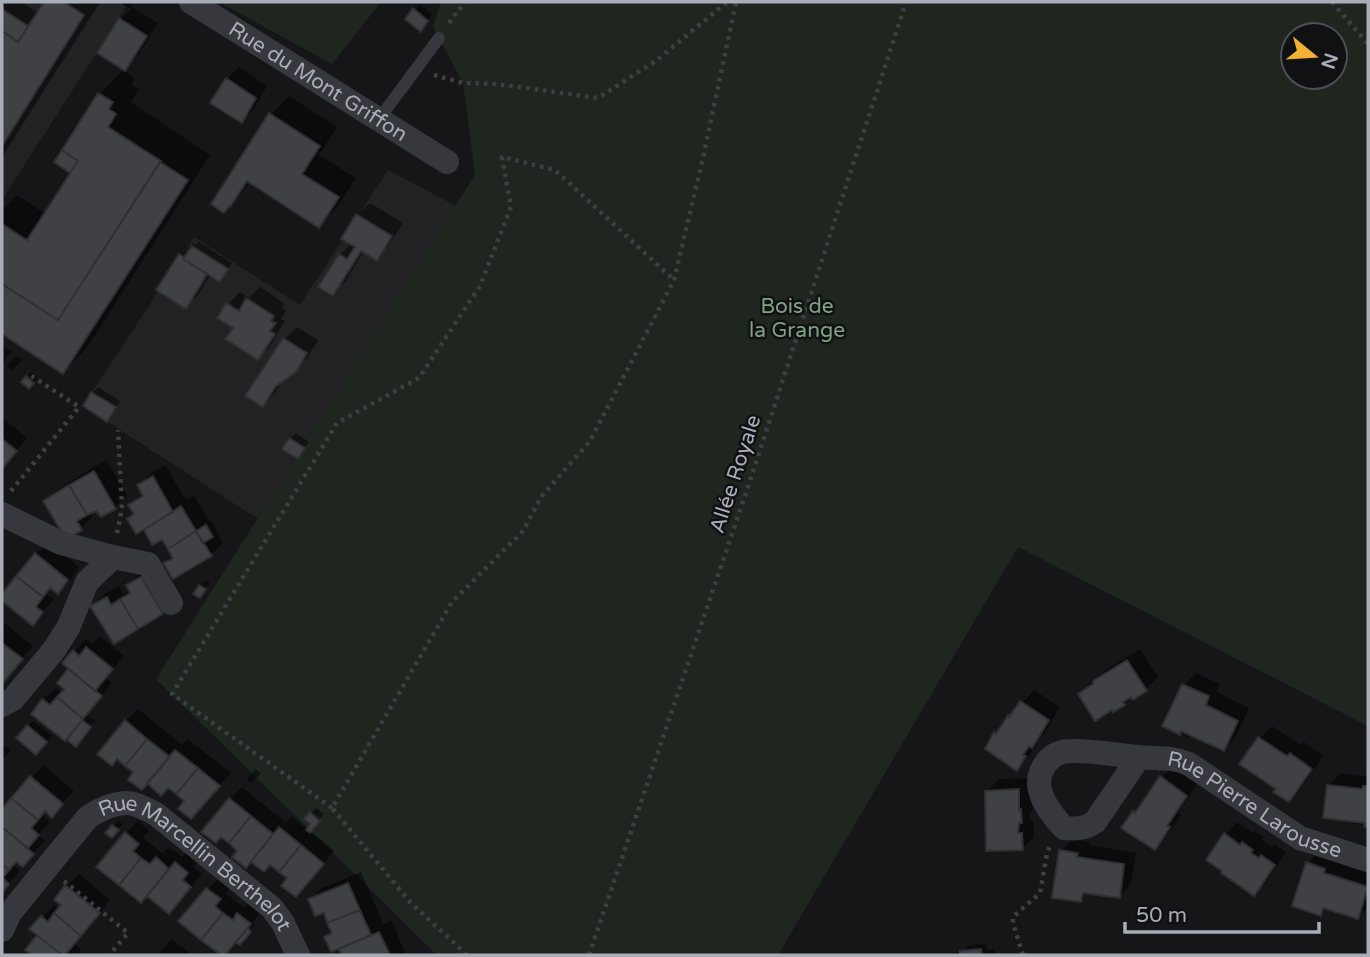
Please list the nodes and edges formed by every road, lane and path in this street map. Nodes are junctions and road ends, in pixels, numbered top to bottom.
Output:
1 (191, 2) edge
2 (465, 2) edge
3 (727, 2) edge
4 (736, 2) edge
5 (906, 2) edge
6 (1332, 2) edge
7 (439, 38) joint
8 (1368, 44) edge
9 (414, 70) junction
10 (379, 119) junction
11 (447, 162) dead end
12 (674, 280) junction
13 (27, 373) dead end
14 (118, 430) dead end
15 (6, 503) edge
16 (113, 557) junction
17 (171, 603) dead end
18 (2, 705) edge
19 (1139, 757) junction
20 (332, 808) junction
21 (1061, 825) junction
22 (1368, 860) edge
23 (48, 867) junction
24 (2, 930) edge
25 (109, 955) edge
26 (298, 955) edge
27 (467, 955) edge
28 (589, 955) edge
29 (1023, 955) edge

1 - 10 street, Rue du Mont Griffon
2 - 7 path
3 - 9 path
4 - 12 path
5 - 28 path, Allée Royale
6 - 8 path
7 - 9 lane
9 - 10 lane
10 - 11 street, Rue du Mont Griffon
12 - 20 path
12 - 20 path
13 - 15 path
14 - 16 path
15 - 16 street
16 - 17 street
16 - 18 street
19 - 21 street, Rue Pierre Larousse
19 - 21 street, Rue Pierre Larousse
19 - 22 street, Rue Pierre Larousse
20 - 27 path
21 - 29 path
23 - 24 street, Rue Marcellin Berthelot
23 - 25 path
23 - 26 street, Rue Marcellin Berthelot

